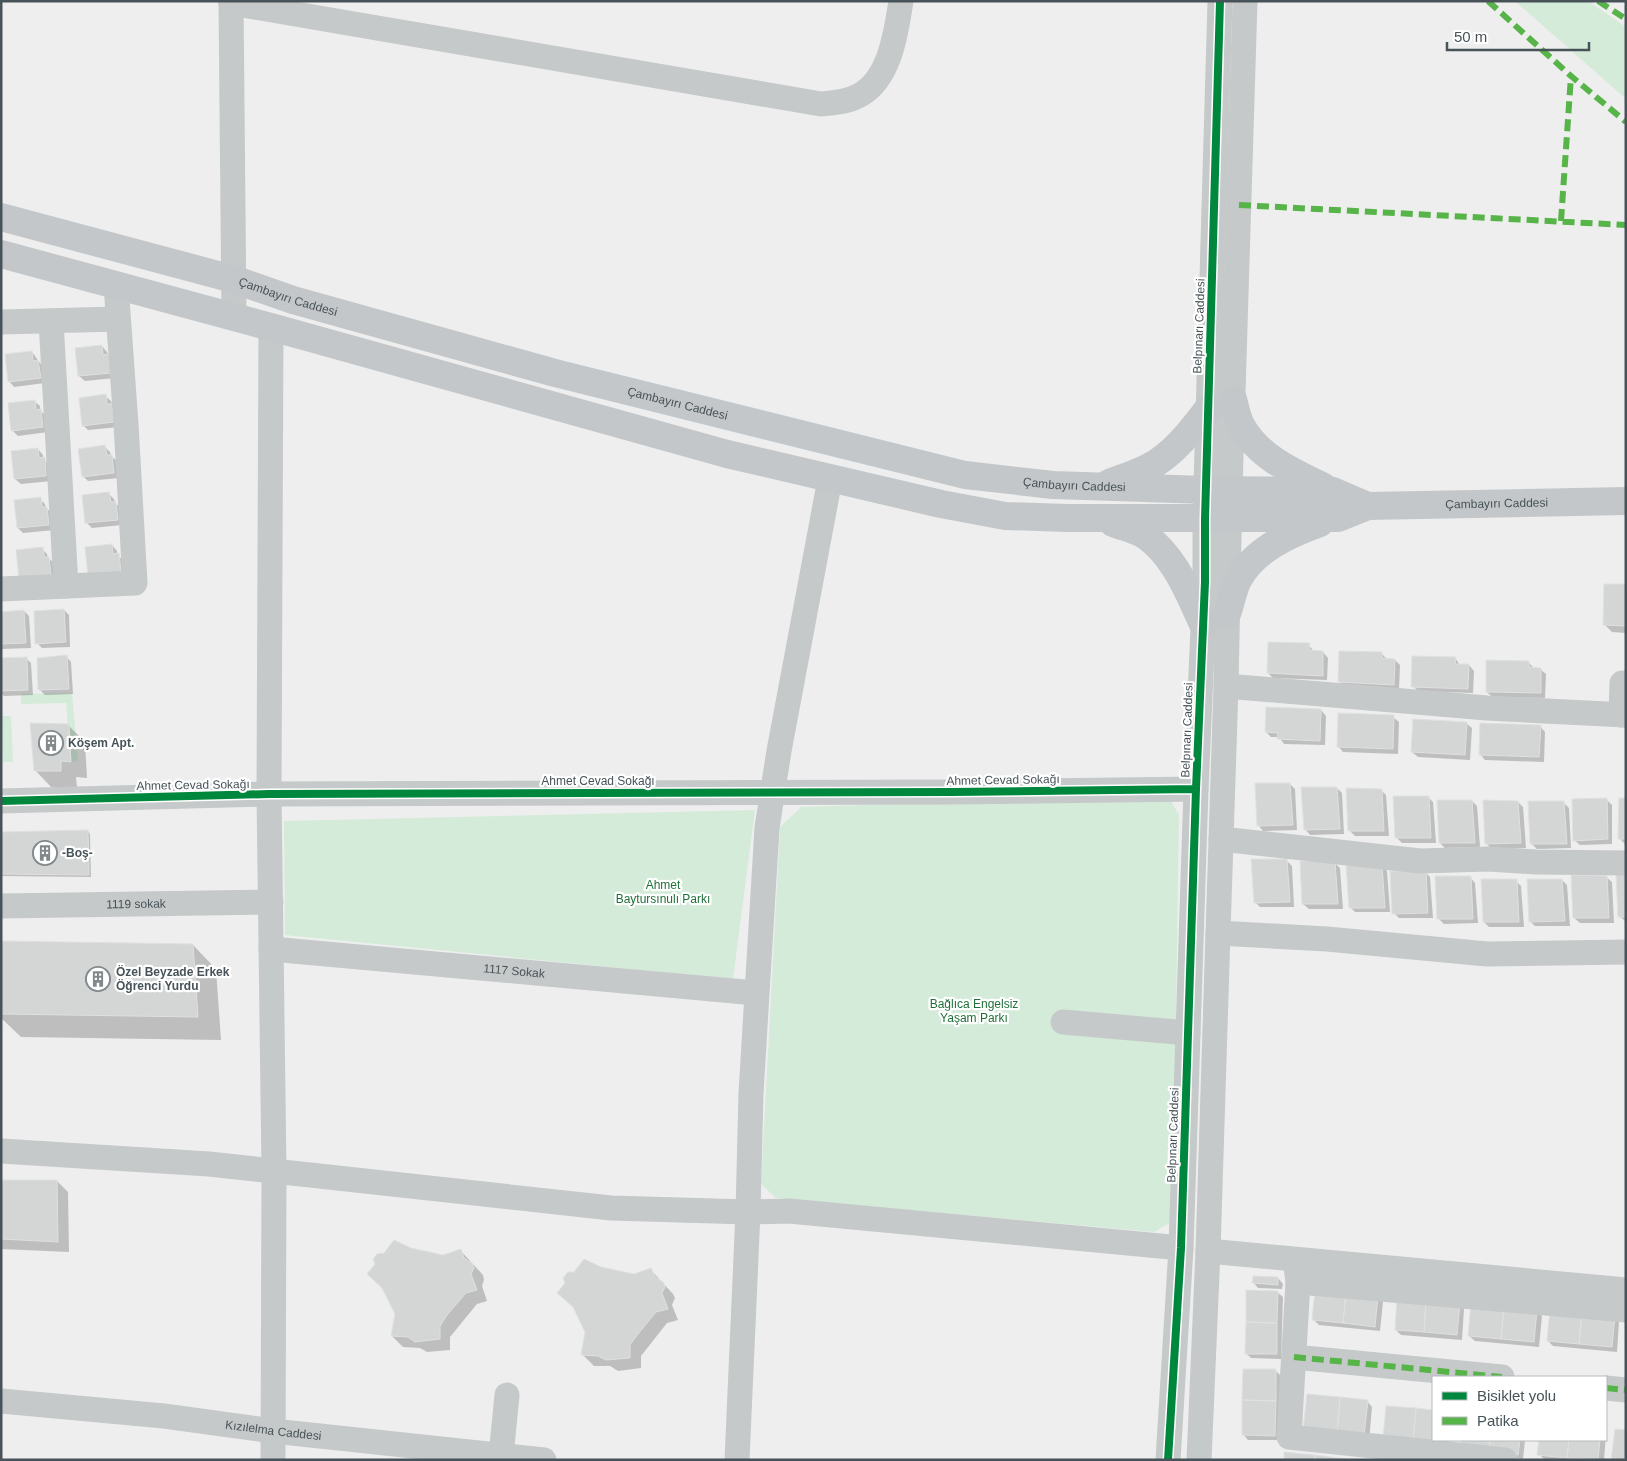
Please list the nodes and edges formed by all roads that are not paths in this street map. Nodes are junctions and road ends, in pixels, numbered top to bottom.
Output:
1 (901, 1) edge
2 (1220, 1) edge
3 (1245, 1) edge
4 (231, 2) edge
5 (1, 217) edge
6 (1, 254) edge
7 (233, 280) junction
8 (116, 285) junction
9 (234, 317) junction
10 (118, 319) junction
11 (51, 321) junction
12 (1, 322) edge
13 (271, 327) junction
14 (1220, 404) junction
15 (830, 479) junction
16 (1098, 487) junction
17 (1218, 490) junction
18 (1333, 491) junction
19 (1626, 501) edge
20 (1368, 506) junction
21 (1102, 518) junction
22 (1217, 518) junction
23 (1338, 518) junction
24 (66, 586) junction
25 (1, 589) edge
26 (1215, 619) junction
27 (1622, 683) dead end
28 (1226, 686) junction
29 (1623, 715) edge
30 (1196, 789) junction
31 (772, 793) junction
32 (269, 794) junction
33 (1, 801) edge
34 (1221, 839) junction
35 (1626, 863) edge
36 (271, 902) junction
37 (1, 906) edge
38 (1218, 933) junction
39 (271, 949) junction
40 (1626, 952) edge
41 (756, 993) junction
42 (1063, 1022) dead end
43 (1188, 1033) junction
44 (1, 1151) edge
45 (274, 1171) junction
46 (748, 1212) junction
47 (1180, 1248) junction
48 (1208, 1251) junction
49 (1296, 1271) junction
50 (1626, 1290) edge
51 (1626, 1310) edge
52 (1294, 1357) junction
53 (1492, 1376) edge
54 (1607, 1388) edge
55 (1626, 1390) edge
56 (507, 1395) dead end
57 (1, 1401) edge
58 (273, 1431) junction
59 (1169, 1434) junction
60 (1202, 1454) edge
61 (501, 1456) junction
62 (273, 1460) edge
63 (544, 1460) edge
64 (736, 1460) edge
65 (1151, 1460) edge
66 (1168, 1460) edge
67 (1505, 1460) edge

1 - 4 street
2 - 14 street, Belpınarı Caddesi
3 - 14 street, Belpınarı Caddesi
4 - 7 street
5 - 7 main road, Çambayırı Caddesi
6 - 8 main road, Çambayırı Caddesi
7 - 9 street
7 - 16 main road, Çambayırı Caddesi
8 - 9 main road, Çambayırı Caddesi
8 - 10 street
9 - 13 main road, Çambayırı Caddesi
10 - 11 street
10 - 24 street
11 - 12 street
11 - 24 street
13 - 15 main road, Çambayırı Caddesi
13 - 32 street
14 - 16 main road
14 - 17 street, Belpınarı Caddesi
14 - 18 main road
15 - 21 main road, Çambayırı Caddesi
15 - 31 street
16 - 17 main road, Çambayırı Caddesi
17 - 18 main road, Çambayırı Caddesi
17 - 22 street, Belpınarı Caddesi
18 - 20 main road, Çambayırı Caddesi
19 - 20 main road, Çambayırı Caddesi
20 - 23 main road, Çambayırı Caddesi
21 - 22 main road, Çambayırı Caddesi
21 - 26 main road
22 - 23 main road, Çambayırı Caddesi
22 - 26 street, Belpınarı Caddesi
23 - 26 main road
24 - 25 street
26 - 28 street, Belpınarı Caddesi
26 - 30 street, Belpınarı Caddesi
27 - 29 street
28 - 29 street
28 - 34 street, Belpınarı Caddesi
30 - 31 street, Ahmet Cevad Sokağı
30 - 43 street, Belpınarı Caddesi
31 - 32 street, Ahmet Cevad Sokağı
31 - 41 street
32 - 33 street, Ahmet Cevad Sokağı
32 - 36 street
34 - 35 street
34 - 38 street, Belpınarı Caddesi
36 - 37 street, 1119 sokak
36 - 39 street
38 - 40 street
38 - 48 street, Belpınarı Caddesi
39 - 41 street, 1117 Sokak
39 - 45 street
41 - 46 street
42 - 43 street
43 - 47 street, Belpınarı Caddesi
44 - 45 street
45 - 46 street
45 - 58 street
46 - 47 street
46 - 64 street
47 - 59 street, Belpınarı Caddesi
48 - 49 street
48 - 60 street, Belpınarı Caddesi
49 - 50 street
49 - 51 street
49 - 52 street
52 - 53 street
52 - 67 street
54 - 55 street
56 - 61 street
57 - 58 street, Kızılelma Caddesi
58 - 61 street, Kızılelma Caddesi
58 - 62 street
59 - 65 street
59 - 66 street, Belpınarı Caddesi
61 - 63 street, Kızılelma Caddesi

